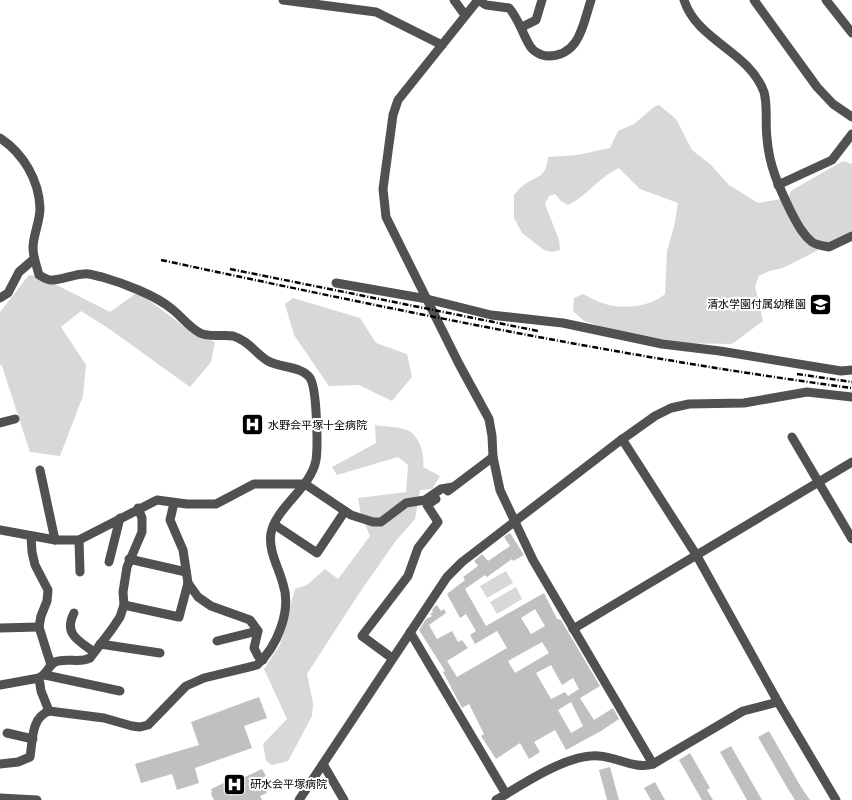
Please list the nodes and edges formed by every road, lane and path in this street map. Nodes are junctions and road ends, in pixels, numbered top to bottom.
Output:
1 (283, 0) edge
2 (454, 0) edge
3 (478, 0) edge
4 (542, 0) edge
5 (591, 0) edge
6 (754, 0) edge
7 (826, 0) edge
8 (687, 2) edge
9 (465, 16) junction
10 (522, 27) junction
11 (852, 33) edge
12 (442, 45) junction
13 (852, 117) edge
14 (852, 134) edge
15 (0, 138) edge
16 (778, 185) junction
17 (852, 236) edge
18 (34, 259) junction
19 (336, 283) dead end
20 (0, 298) edge
21 (428, 299) junction
22 (852, 370) edge
23 (852, 397) edge
24 (15, 419) dead end
25 (0, 423) edge
26 (792, 437) dead end
27 (622, 439) junction
28 (493, 457) junction
29 (852, 462) edge
30 (40, 470) dead end
31 (818, 482) junction
32 (305, 484) junction
33 (453, 487) junction
34 (174, 503) junction
35 (138, 508) junction
36 (345, 511) junction
37 (120, 518) junction
38 (514, 522) junction
39 (275, 525) junction
40 (0, 530) edge
41 (31, 536) junction
42 (852, 539) edge
43 (55, 540) junction
44 (79, 540) junction
45 (696, 556) junction
46 (129, 559) junction
47 (109, 562) dead end
48 (80, 572) dead end
49 (186, 572) junction
50 (188, 583) junction
51 (124, 604) junction
52 (74, 613) dead end
53 (39, 627) junction
54 (0, 628) edge
55 (573, 629) junction
56 (258, 631) junction
57 (410, 632) junction
58 (217, 641) dead end
59 (100, 644) junction
60 (94, 652) junction
61 (160, 653) dead end
62 (392, 658) junction
63 (263, 660) junction
64 (51, 665) junction
65 (42, 676) junction
66 (0, 685) edge
67 (120, 691) dead end
68 (778, 702) junction
69 (49, 711) junction
70 (7, 733) dead end
71 (33, 739) junction
72 (0, 764) edge
73 (323, 764) junction
74 (653, 764) junction
75 (506, 794) junction
76 (0, 798) edge
77 (26, 799) edge
78 (37, 800) edge
79 (298, 800) edge
80 (344, 800) edge
81 (496, 800) edge
82 (836, 800) edge

1 - 12 street
2 - 9 street
3 - 9 street
3 - 10 street
4 - 10 street
5 - 10 street
6 - 13 street
7 - 11 street
8 - 16 street
9 - 12 street
12 - 21 street
14 - 16 street
15 - 18 street
16 - 17 street
18 - 20 street
18 - 32 street
19 - 21 street
21 - 22 street
21 - 28 street
23 - 27 street
24 - 25 street
26 - 31 street
27 - 38 street
27 - 45 street
28 - 33 street
28 - 38 street
29 - 31 street
30 - 43 street
31 - 42 street
31 - 45 street
32 - 34 street
32 - 36 street
32 - 39 street
33 - 36 street
33 - 62 street
34 - 35 street
34 - 49 street
35 - 37 street
35 - 46 street
36 - 39 street
37 - 44 street
37 - 47 street
38 - 55 street
38 - 57 street
39 - 63 street
40 - 41 street
41 - 43 street
41 - 53 street
43 - 44 street
44 - 48 street
45 - 55 street
45 - 68 street
46 - 49 street
46 - 51 street
49 - 50 street
50 - 51 street
50 - 56 street
51 - 59 street
52 - 60 street
53 - 54 street
53 - 64 street
55 - 74 street
56 - 58 street
56 - 63 street
57 - 62 street
57 - 75 street
59 - 60 street
59 - 61 street
60 - 64 street
62 - 73 street
63 - 69 street
64 - 65 street
65 - 66 street
65 - 67 street
65 - 69 street
68 - 74 street
68 - 82 street
69 - 71 street
70 - 71 street
71 - 72 street
73 - 79 street
73 - 80 street
74 - 75 street
75 - 81 street
76 - 77 street
77 - 78 street

